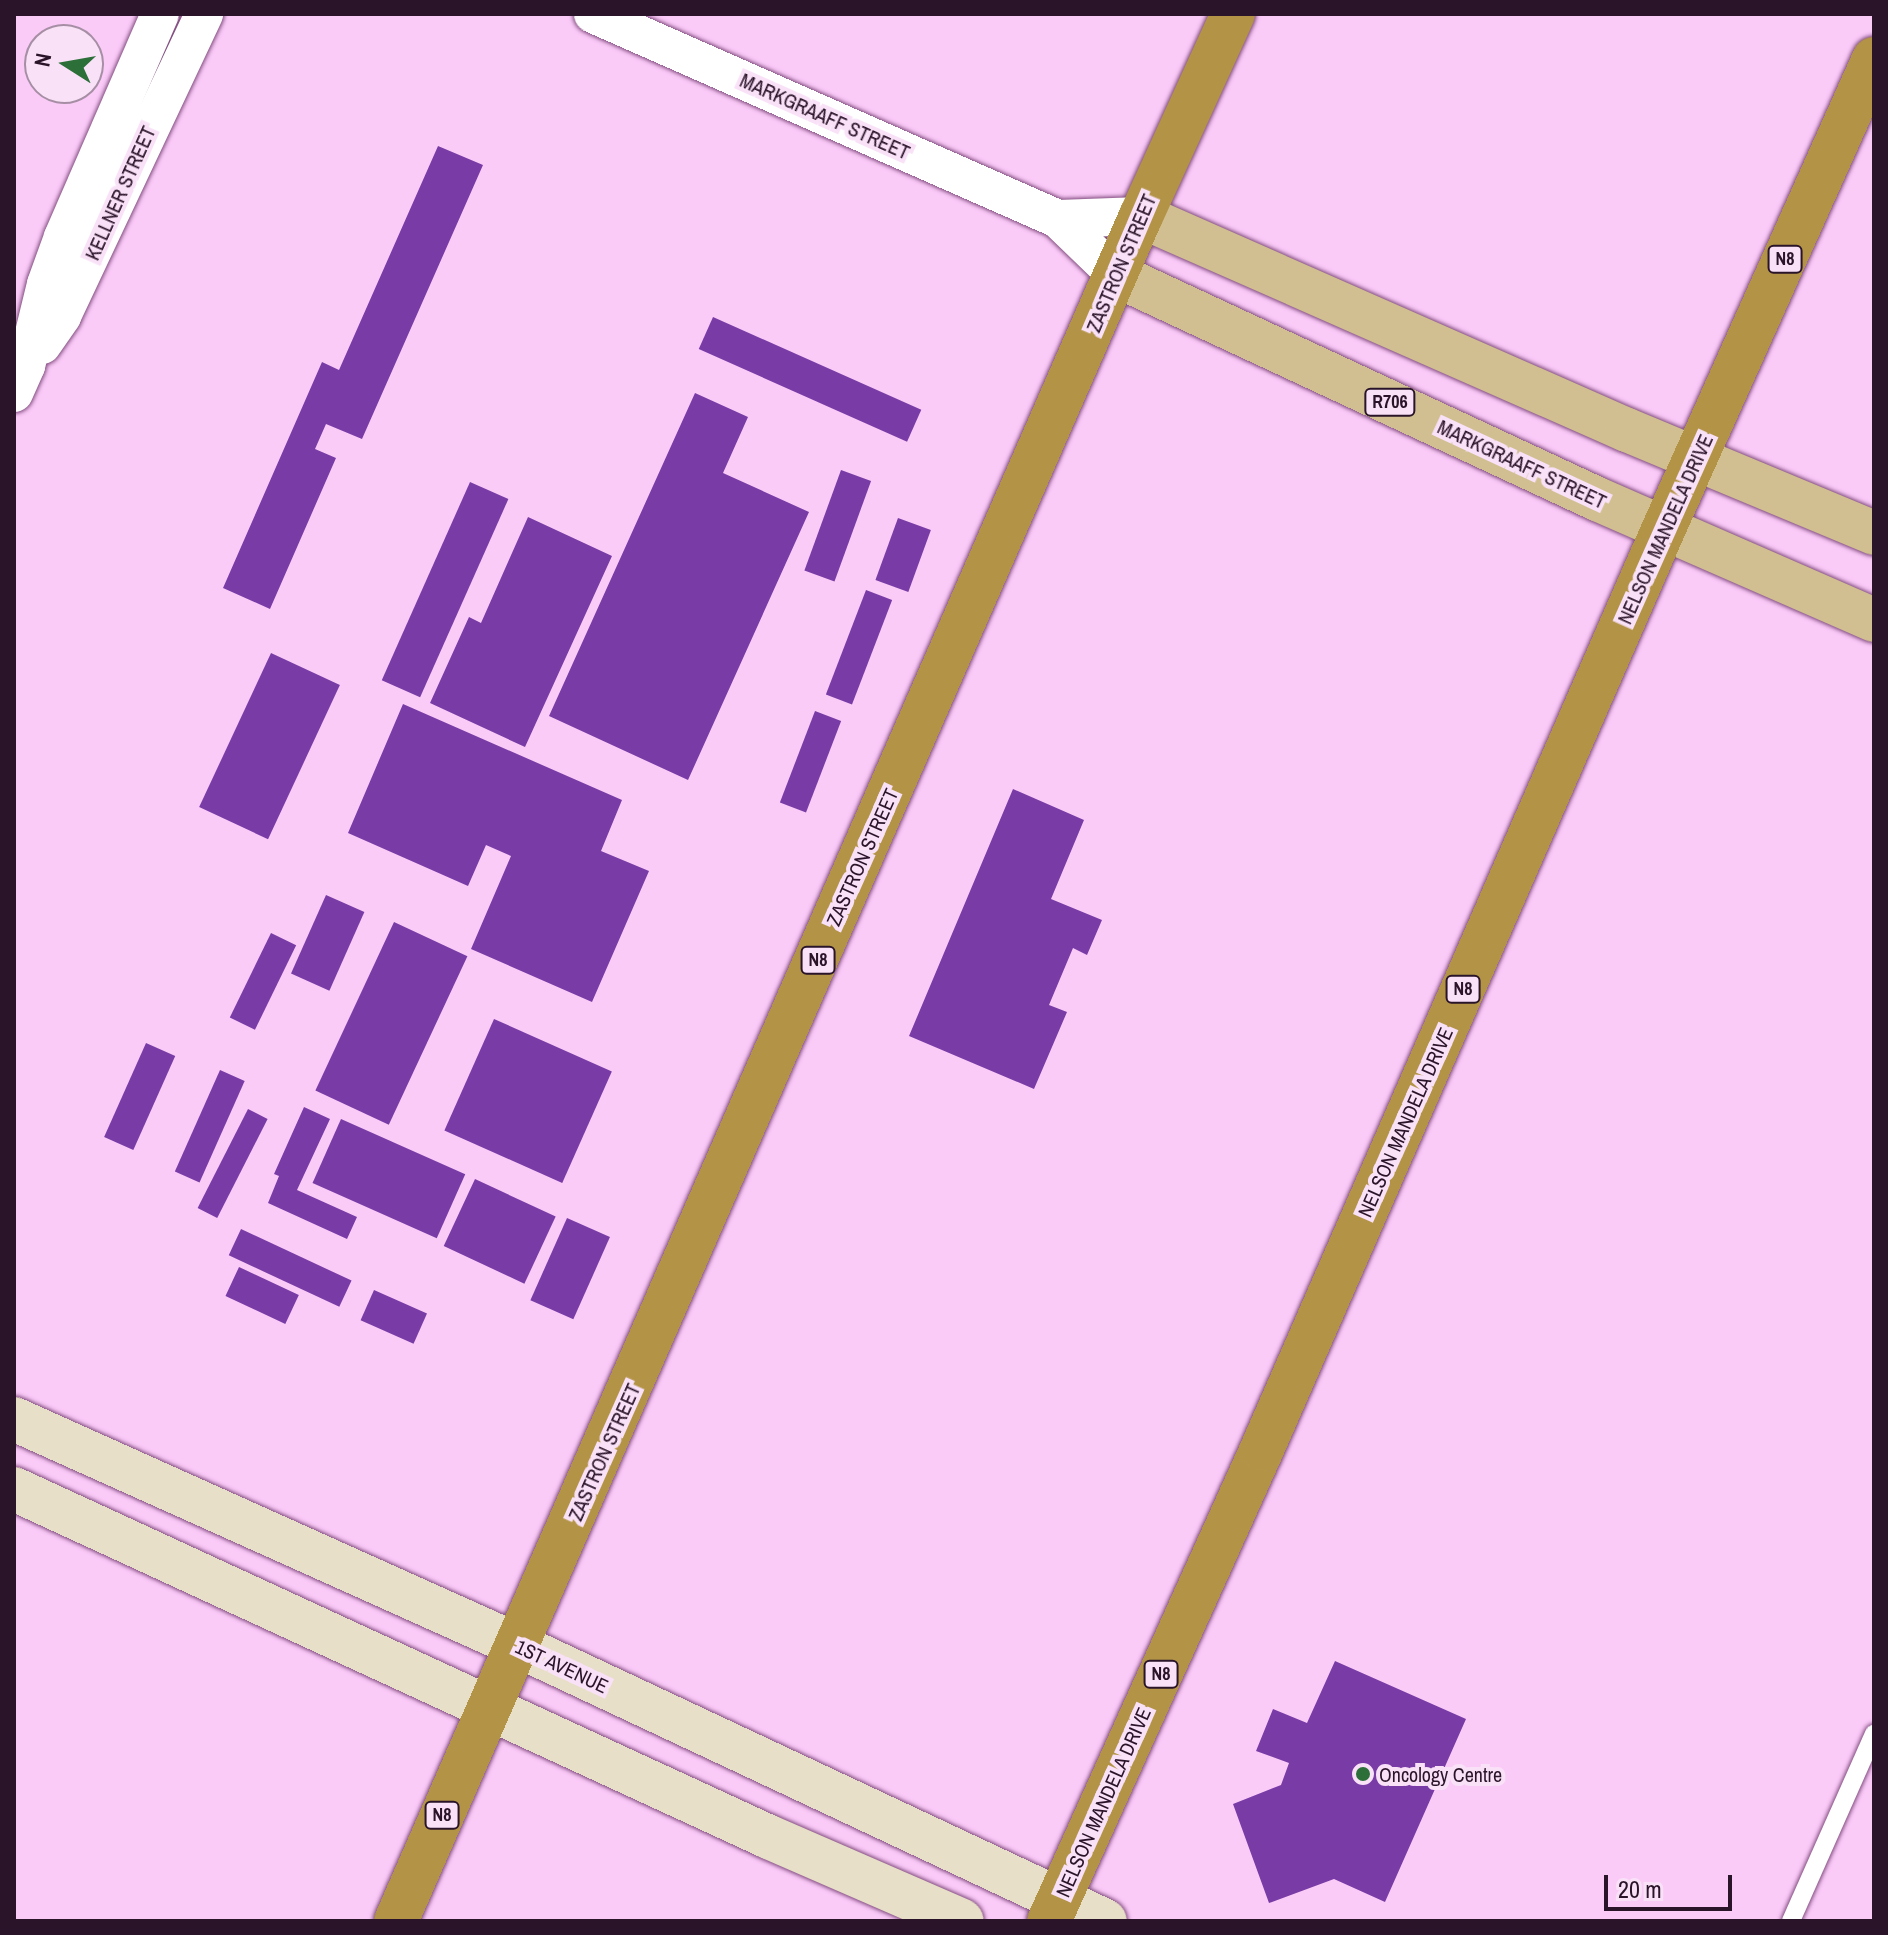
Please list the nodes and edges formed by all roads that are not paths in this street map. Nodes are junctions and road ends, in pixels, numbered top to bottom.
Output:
1 (160, 14) edge
2 (204, 14) edge
3 (593, 14) edge
4 (1233, 14) edge
5 (1874, 59) edge
6 (1141, 216) junction
7 (1058, 219) junction
8 (1116, 275) junction
9 (20, 380) edge
10 (1695, 460) junction
11 (1664, 528) junction
12 (1874, 533) edge
13 (1874, 620) edge
14 (14, 1419) edge
15 (14, 1489) edge
16 (519, 1646) junction
17 (489, 1709) junction
18 (1874, 1734) edge
19 (1054, 1910) edge
20 (396, 1921) edge
21 (962, 1921) edge
22 (1105, 1921) edge
23 (1791, 1921) edge

1 - 9 street, KELLNER STREET
2 - 9 street, KELLNER STREET
3 - 7 street, MARKGRAAFF STREET
4 - 6 highway, ZASTRON STREET / N8
5 - 10 highway, NELSON MANDELA DRIVE / N8
6 - 7 street, MARKGRAAFF STREET
6 - 8 highway, ZASTRON STREET / N8
6 - 10 main road, MARKGRAAFF STREET
7 - 8 street, MARKGRAAFF STREET
8 - 11 main road, MARKGRAAFF STREET / R706
8 - 16 highway, ZASTRON STREET / N8
10 - 11 highway, NELSON MANDELA DRIVE / N8
10 - 12 main road, MARKGRAAFF STREET
11 - 13 main road, MARKGRAAFF STREET / R706
11 - 19 highway, NELSON MANDELA DRIVE / N8
14 - 16 street, 1ST AVENUE
15 - 17 street
16 - 17 highway, ZASTRON STREET / N8
16 - 19 street, 1ST AVENUE
17 - 20 highway, ZASTRON STREET / N8
17 - 21 street
18 - 23 lane
19 - 22 street, 1ST AVENUE

